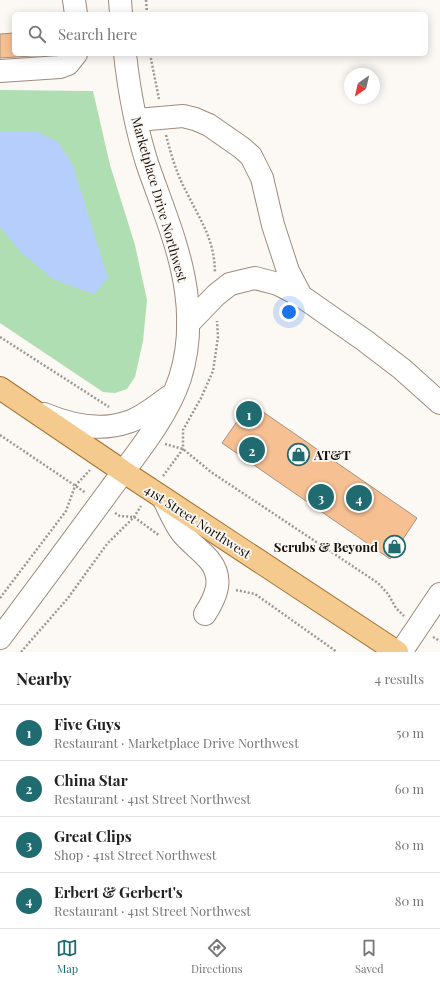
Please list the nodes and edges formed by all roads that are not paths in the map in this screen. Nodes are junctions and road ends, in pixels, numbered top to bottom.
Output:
1 (74, 0) edge
2 (120, 0) edge
3 (76, 12) edge
4 (121, 12) edge
5 (74, 56) edge
6 (125, 56) edge
7 (0, 71) edge
8 (137, 120) junction
9 (301, 296) junction
10 (188, 324) junction
11 (0, 388) edge
12 (174, 393) junction
13 (440, 403) edge
14 (27, 406) junction
15 (124, 472) junction
16 (163, 498) junction
17 (440, 594) edge
18 (205, 614) dead end
19 (0, 638) edge
20 (397, 652) edge
21 (401, 652) edge

1 - 3 street
2 - 4 street
5 - 7 street
6 - 8 street, Marketplace Drive Northwest
8 - 9 street
8 - 10 street, Marketplace Drive Northwest
9 - 10 street
9 - 13 street
10 - 12 street, Marketplace Drive Northwest
11 - 14 main road, 41st Street Northwest
12 - 14 street
12 - 15 street, Marketplace Drive Northwest
14 - 15 main road, 41st Street Northwest
15 - 16 main road, 41st Street Northwest
15 - 19 street, Marketplace Drive Northwest
16 - 18 street
16 - 20 main road, 41st Street Northwest
17 - 21 street

